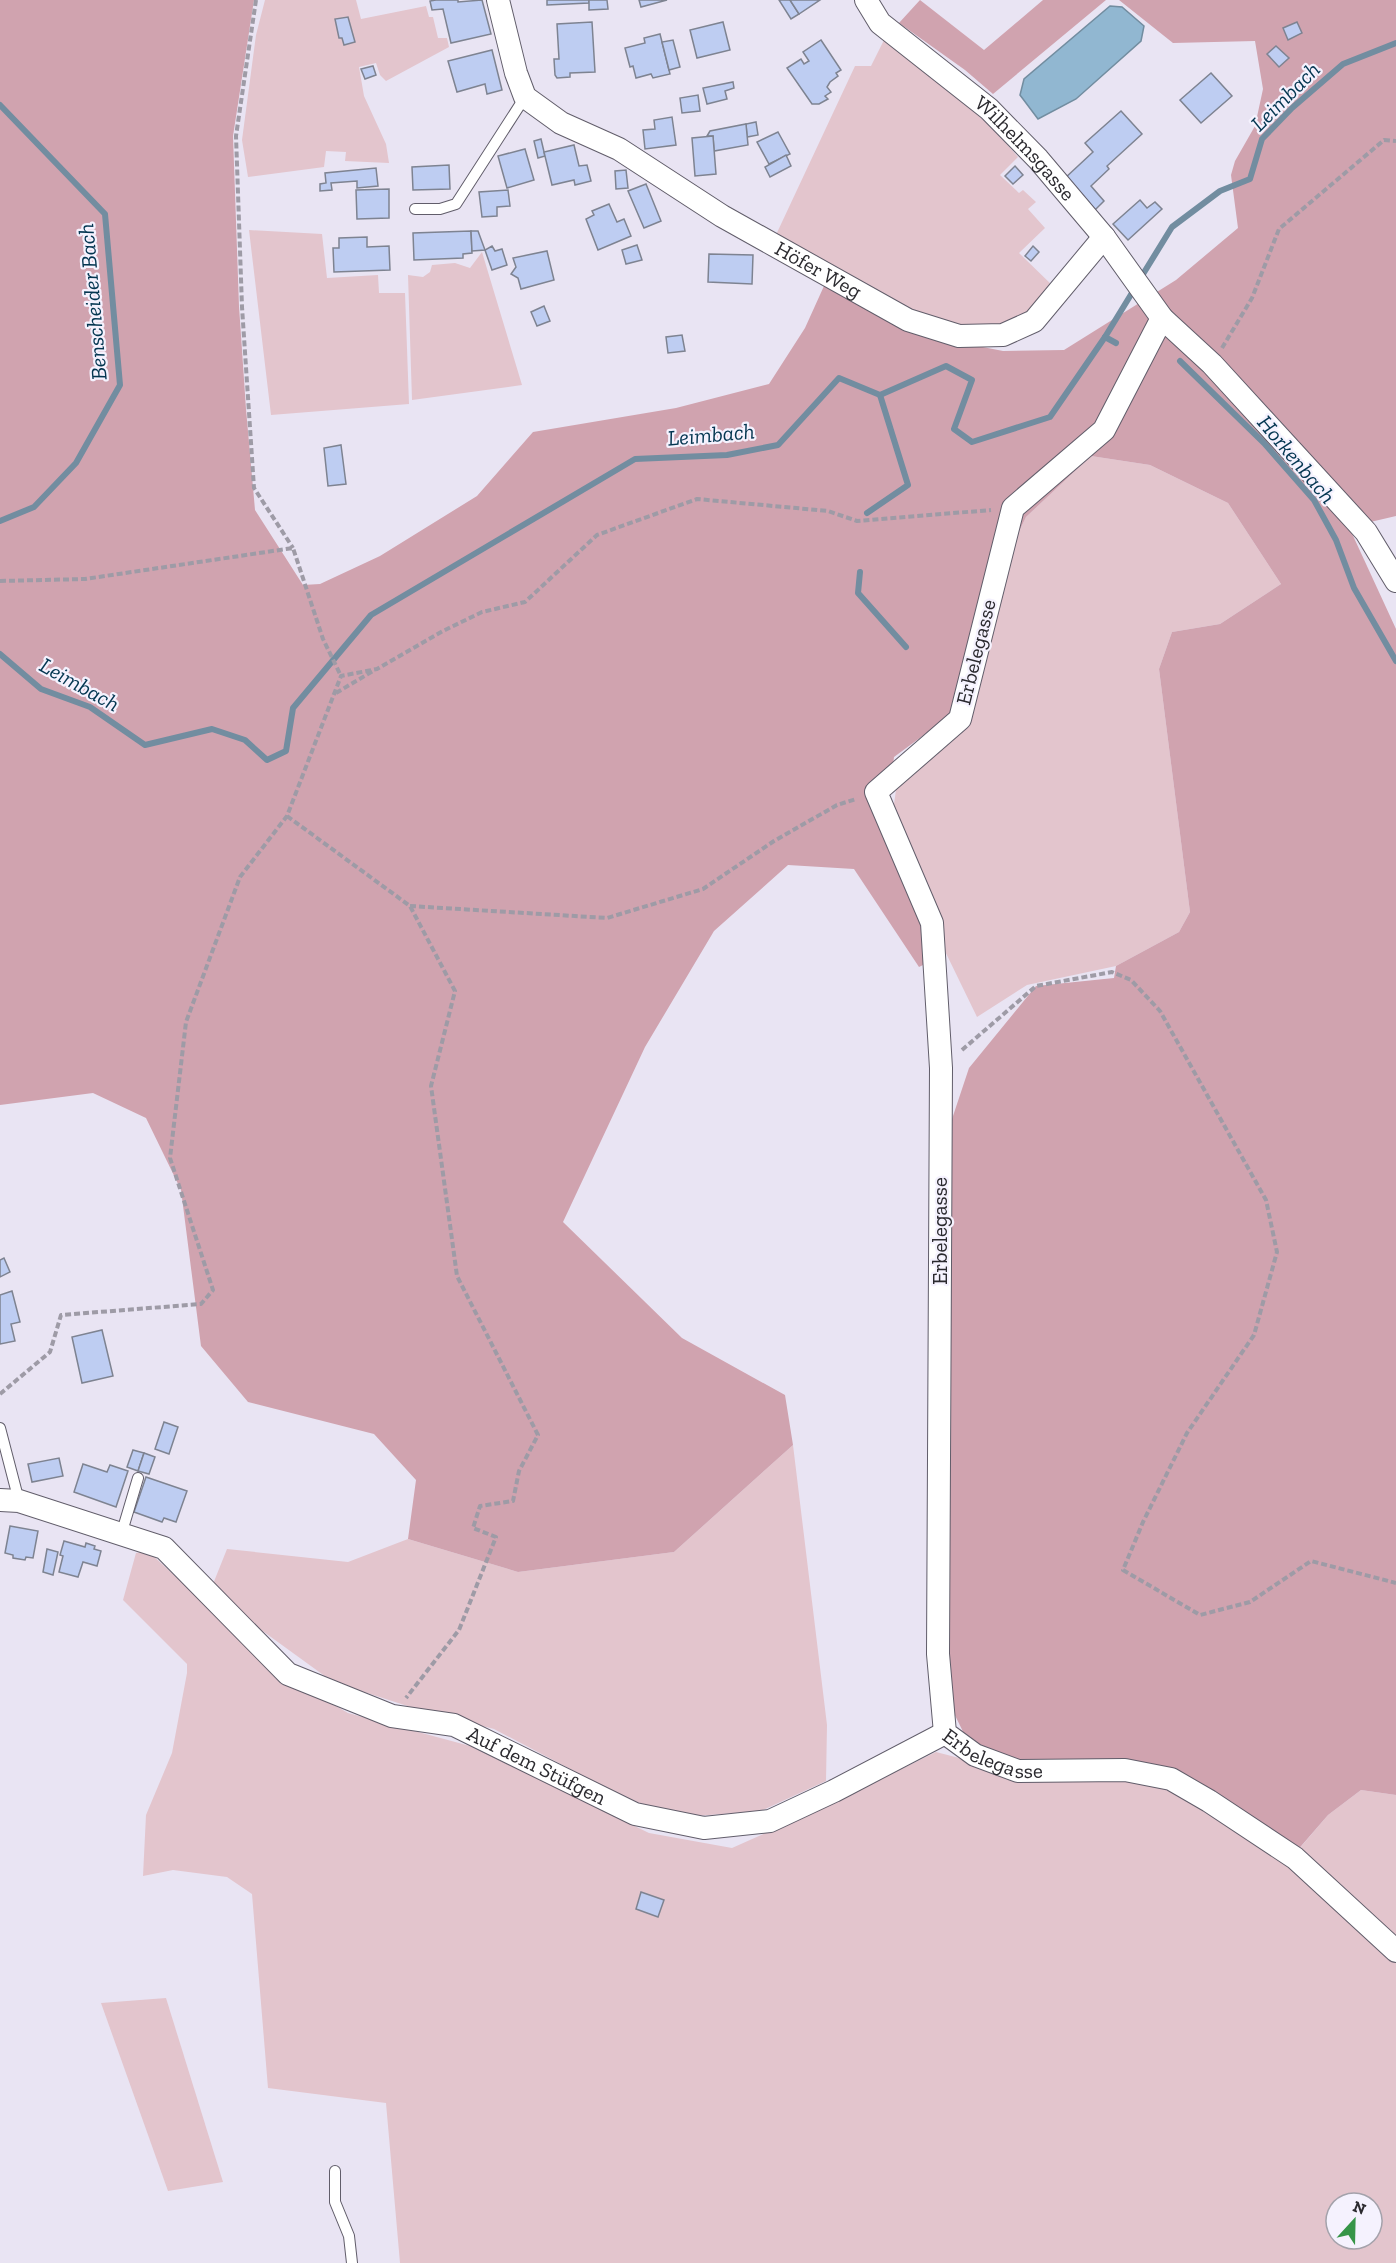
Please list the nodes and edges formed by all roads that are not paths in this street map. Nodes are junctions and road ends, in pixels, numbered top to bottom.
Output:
1 (498, 0) edge
2 (866, 0) edge
3 (525, 97) junction
4 (416, 209) dead end
5 (1104, 237) junction
6 (1162, 318) junction
7 (1396, 580) edge
8 (0, 1428) edge
9 (138, 1478) dead end
10 (10, 1500) edge
11 (121, 1535) junction
12 (945, 1733) junction
13 (1396, 1951) edge
14 (335, 2171) dead end
15 (352, 2263) edge

1 - 3 street
2 - 5 street, Wilhelmsgasse
3 - 4 lane
3 - 5 street, Höfer Weg
5 - 6 street, Wilhelmsgasse
6 - 7 street
6 - 12 street, Erbelegasse
8 - 10 lane
9 - 11 lane
10 - 11 street
11 - 12 street, Auf dem Stüfgen
12 - 13 street, Erbelegasse
14 - 15 lane

